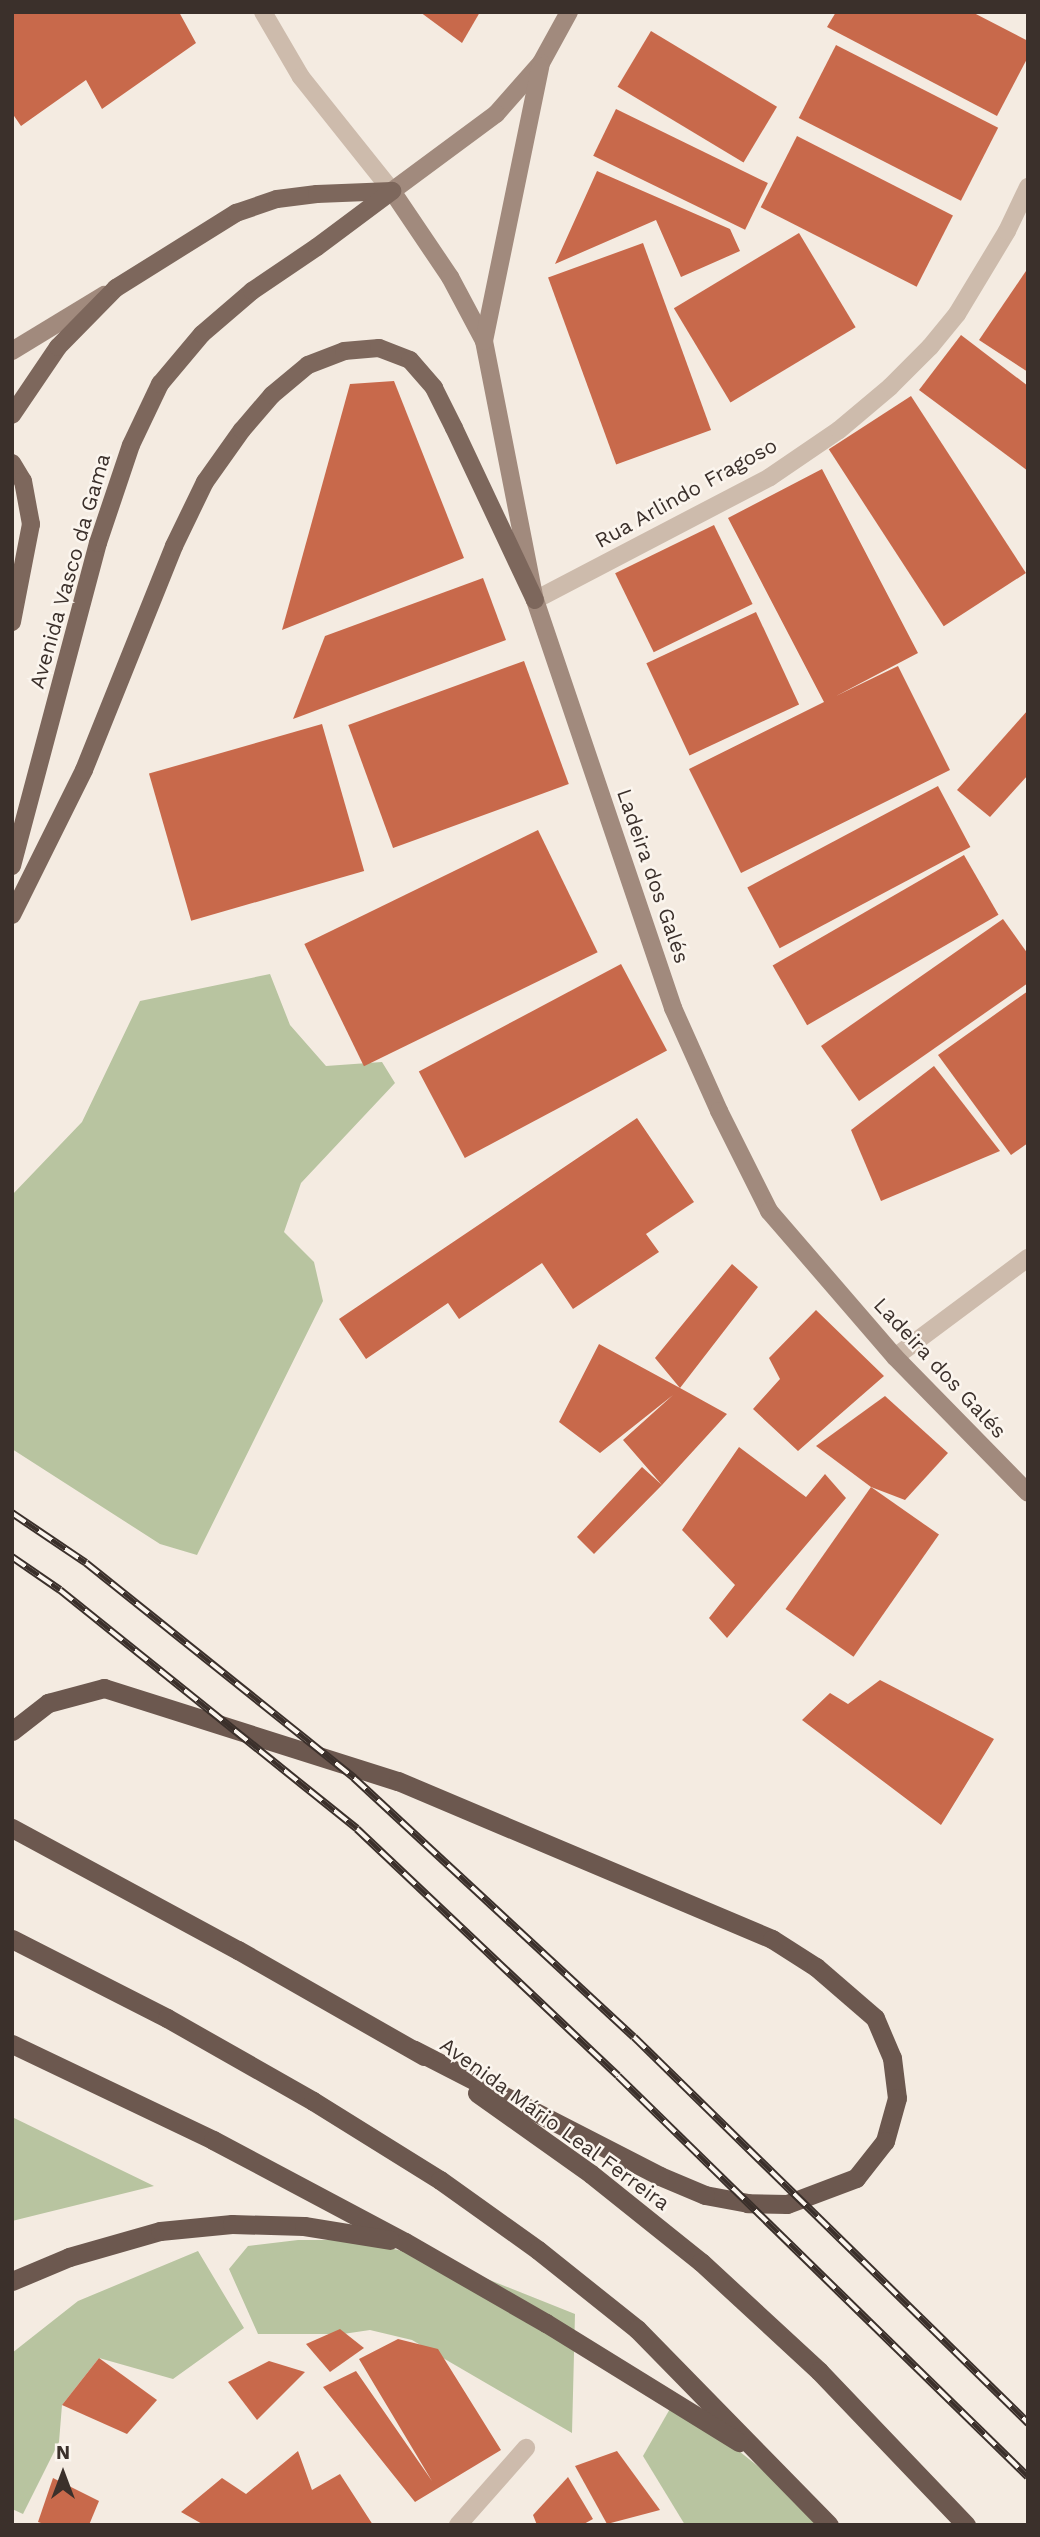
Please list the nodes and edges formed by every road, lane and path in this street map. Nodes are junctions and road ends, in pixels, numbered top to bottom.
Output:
1 (263, 12) edge
2 (569, 12) edge
3 (541, 63) junction
4 (1028, 187) edge
5 (392, 191) junction
6 (116, 288) junction
7 (484, 341) junction
8 (12, 351) edge
9 (12, 415) edge
10 (12, 463) edge
11 (535, 600) junction
12 (12, 622) edge
13 (12, 866) edge
14 (12, 915) edge
15 (1028, 1258) edge
16 (895, 1357) junction
17 (1028, 1493) edge
18 (12, 1731) edge
19 (12, 1828) edge
20 (12, 1939) edge
21 (12, 2044) edge
22 (415, 2050) junction
23 (405, 2242) junction
24 (12, 2281) edge
25 (526, 2448) dead end
26 (769, 2461) junction
27 (458, 2525) edge
28 (829, 2525) edge
29 (966, 2525) edge

1 - 5 street
2 - 3 main road
3 - 5 main road
3 - 7 main road
4 - 11 street, Rua Arlindo Fragoso
5 - 6 main road
5 - 7 main road, Ladeira dos Galés
5 - 13 main road, Avenida Vasco da Gama
6 - 8 main road
6 - 9 main road
7 - 11 main road, Ladeira dos Galés
10 - 12 main road
11 - 14 main road
11 - 16 main road, Ladeira dos Galés
15 - 16 street
16 - 17 main road, Ladeira dos Galés
18 - 22 highway
19 - 22 highway, Avenida Mário Leal Ferreira
20 - 26 highway
21 - 23 highway
22 - 29 highway, Avenida Mário Leal Ferreira
23 - 24 highway
23 - 26 highway
25 - 27 street
26 - 28 highway

